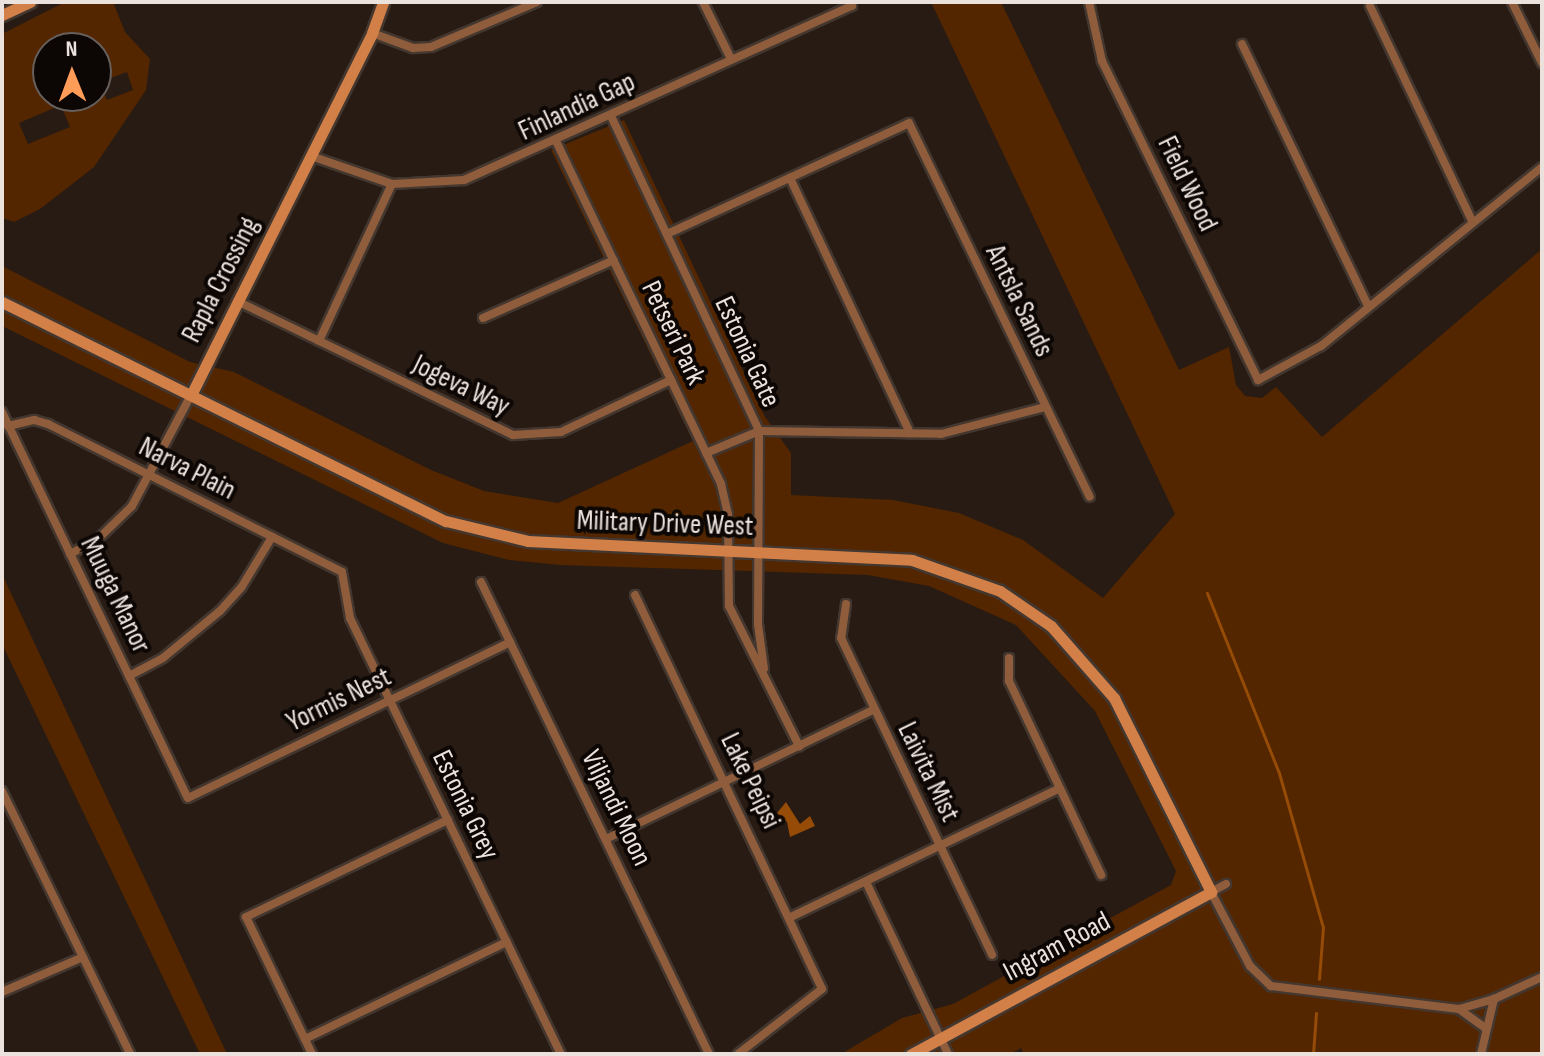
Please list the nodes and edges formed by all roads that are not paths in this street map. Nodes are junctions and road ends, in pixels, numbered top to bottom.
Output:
1 (30, 2) edge
2 (383, 2) edge
3 (537, 2) edge
4 (703, 2) edge
5 (1089, 2) edge
6 (1512, 2) edge
7 (851, 4) edge
8 (1370, 6) dead end
9 (2, 15) edge
10 (372, 33) junction
11 (1242, 44) dead end
12 (731, 59) junction
13 (1542, 63) edge
14 (611, 116) junction
15 (556, 141) junction
16 (311, 156) junction
17 (1542, 167) edge
18 (790, 178) junction
19 (392, 184) junction
20 (1472, 221) junction
21 (667, 234) junction
22 (614, 260) junction
23 (237, 301) junction
24 (2, 302) edge
25 (1368, 306) junction
26 (483, 318) dead end
27 (319, 341) junction
28 (671, 380) junction
29 (191, 395) junction
30 (1045, 407) junction
31 (2, 412) edge
32 (8, 426) junction
33 (759, 431) junction
34 (910, 433) junction
35 (706, 453) junction
36 (151, 476) junction
37 (1090, 497) dead end
38 (272, 537) junction
39 (726, 550) junction
40 (760, 551) junction
41 (70, 554) junction
42 (342, 572) joint
43 (481, 582) dead end
44 (635, 595) dead end
45 (846, 604) dead end
46 (510, 642) junction
47 (1009, 658) dead end
48 (764, 674) junction
49 (129, 676) junction
50 (390, 700) junction
51 (873, 710) junction
52 (799, 746) junction
53 (725, 782) junction
54 (1058, 789) junction
55 (2, 791) edge
56 (188, 798) joint
57 (448, 820) junction
58 (606, 839) junction
59 (940, 846) junction
60 (1101, 875) dead end
61 (866, 882) junction
62 (1226, 884) dead end
63 (1211, 892) junction
64 (791, 917) junction
65 (507, 942) junction
66 (992, 955) dead end
67 (83, 957) junction
68 (1542, 977) edge
69 (2, 992) edge
70 (1494, 999) junction
71 (1459, 1009) junction
72 (1485, 1028) junction
73 (940, 1037) junction
74 (305, 1039) junction
75 (130, 1054) edge
76 (312, 1054) edge
77 (561, 1054) edge
78 (709, 1054) edge
79 (738, 1054) edge
80 (911, 1054) edge
81 (948, 1054) edge
82 (1481, 1054) edge

1 - 9 street
2 - 10 street, Rapla Crossing
3 - 10 street
4 - 12 street
5 - 25 street, Field Wood
6 - 13 street
7 - 12 street, Finlandia Gap
8 - 20 street
10 - 16 street, Rapla Crossing
11 - 25 street
12 - 14 street, Finlandia Gap
14 - 15 street, Finlandia Gap
14 - 21 street, Estonia Gate
15 - 19 street, Finlandia Gap
15 - 22 street, Petseri Park
16 - 19 street, Finlandia Gap
16 - 23 street, Rapla Crossing
17 - 20 street
18 - 21 street
18 - 30 street, Antsla Sands
18 - 34 street
19 - 27 street
20 - 25 street
21 - 33 street, Estonia Gate
22 - 26 street
22 - 28 street, Petseri Park
23 - 27 street, Jogeva Way
23 - 29 street, Rapla Crossing
24 - 29 street, Military Drive West
27 - 28 street, Jogeva Way
28 - 35 street, Petseri Park
29 - 36 street, Rapla Crossing
29 - 39 street, Military Drive West
30 - 34 street
30 - 37 street, Antsla Sands
31 - 32 street, Muuga Manor
32 - 36 street, Narva Plain
32 - 41 street, Muuga Manor
33 - 34 street
33 - 35 street
33 - 40 street, Estonia Gate
35 - 39 street, Petseri Park
36 - 38 street, Narva Plain
36 - 41 street, Rapla Crossing
38 - 42 street, Narva Plain
38 - 49 street
39 - 40 street, Military Drive West
39 - 48 street, Estonia Gate
40 - 48 street, Estonia Gate
40 - 63 street, Military Drive West
41 - 49 street, Muuga Manor
42 - 50 street, Estonia Grey
43 - 46 street, Viljandi Moon
44 - 53 street, Lake Peipsi
45 - 51 street, Laivita Mist
46 - 50 street, Yormis Nest
46 - 58 street, Viljandi Moon
47 - 54 street
48 - 52 street, Estonia Gate
49 - 56 street, Muuga Manor
50 - 56 street, Yormis Nest
50 - 57 street, Estonia Grey
51 - 52 street
51 - 59 street, Laivita Mist
52 - 53 street
53 - 58 street
53 - 64 street, Lake Peipsi
54 - 59 street
54 - 60 street
55 - 67 street
57 - 65 street, Estonia Grey
57 - 74 street
58 - 78 street, Viljandi Moon
59 - 61 street
59 - 66 street, Laivita Mist
61 - 64 street
61 - 73 street
62 - 63 street, Ingram Road
63 - 71 street
63 - 73 street, Ingram Road
64 - 79 street, Lake Peipsi
65 - 74 street
65 - 77 street, Estonia Grey
67 - 69 street
67 - 75 street
68 - 70 street
70 - 71 street
70 - 72 street
71 - 72 street
72 - 82 street
73 - 80 street, Ingram Road
73 - 81 street
74 - 76 street

